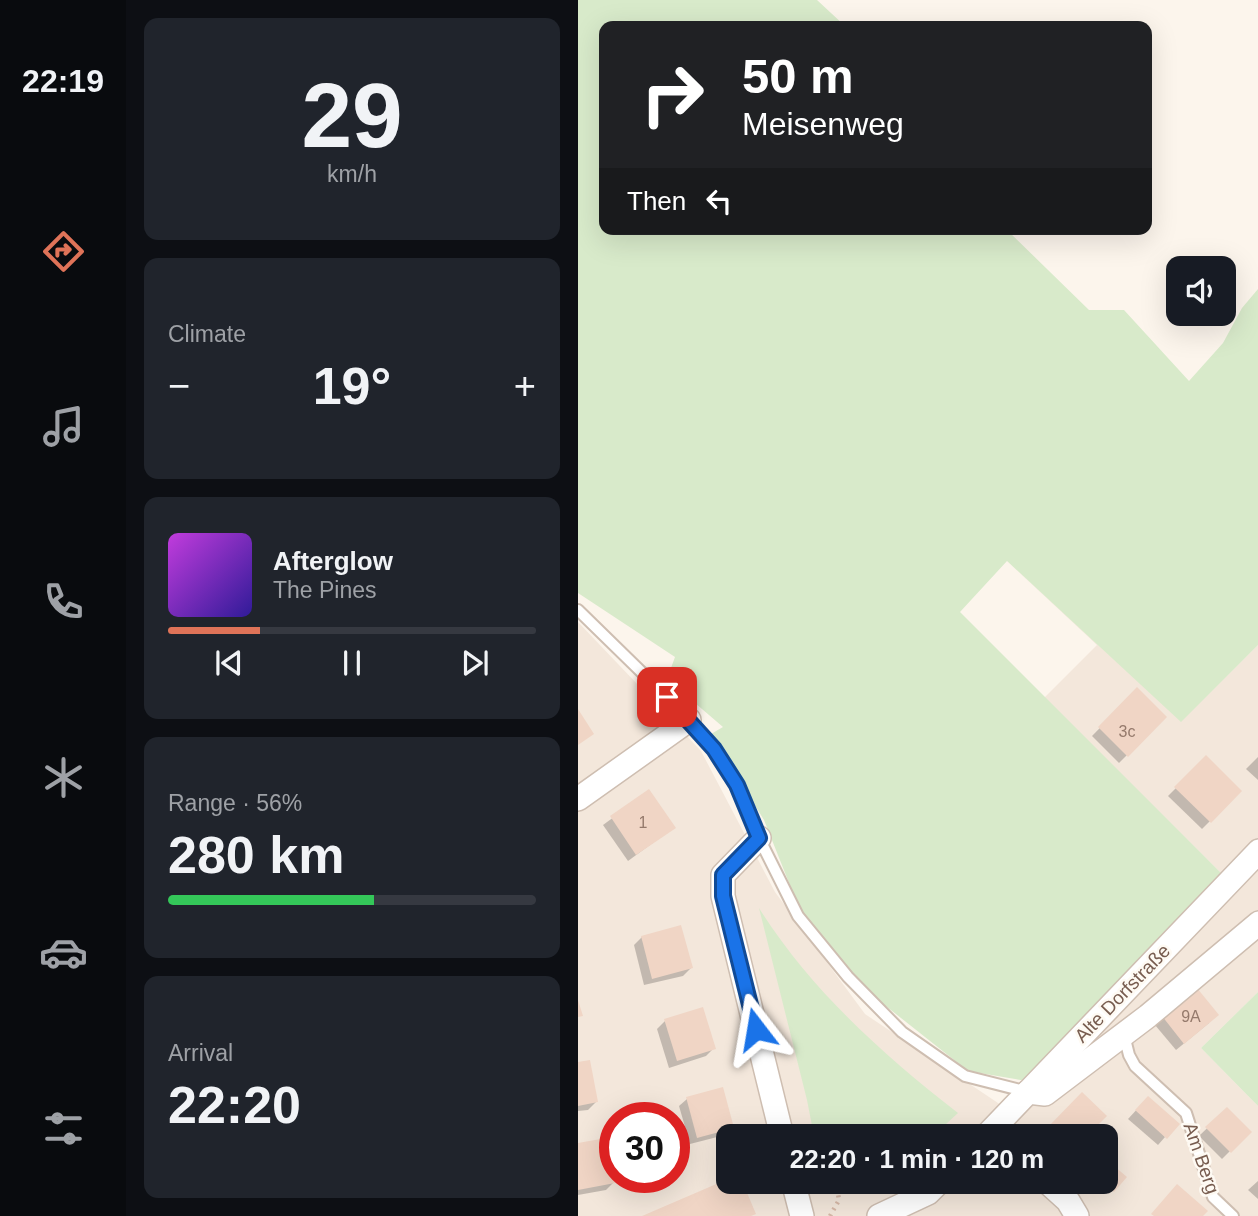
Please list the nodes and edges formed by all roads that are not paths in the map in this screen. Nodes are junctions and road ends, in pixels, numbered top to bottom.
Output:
1 (578, 610) edge
2 (689, 720) junction
3 (578, 799) edge
4 (759, 838) junction
5 (1259, 851) edge
6 (1259, 923) edge
7 (1123, 1035) junction
8 (1028, 1092) junction
9 (779, 1124) edge
10 (1001, 1124) edge
11 (796, 1194) edge
12 (927, 1194) edge
13 (1060, 1194) edge
14 (904, 1211) edge
15 (802, 1216) edge
16 (879, 1216) edge
17 (1077, 1216) edge
18 (1234, 1216) edge

1 - 2 lane
2 - 3 street
2 - 4 lane
4 - 8 lane
4 - 9 street
5 - 8 street, Alte Dorfstraße
6 - 7 street
7 - 8 street
7 - 18 lane, Am Berg
8 - 10 street, Alte Dorfstraße
11 - 15 street
12 - 14 street
13 - 17 street
14 - 16 street

